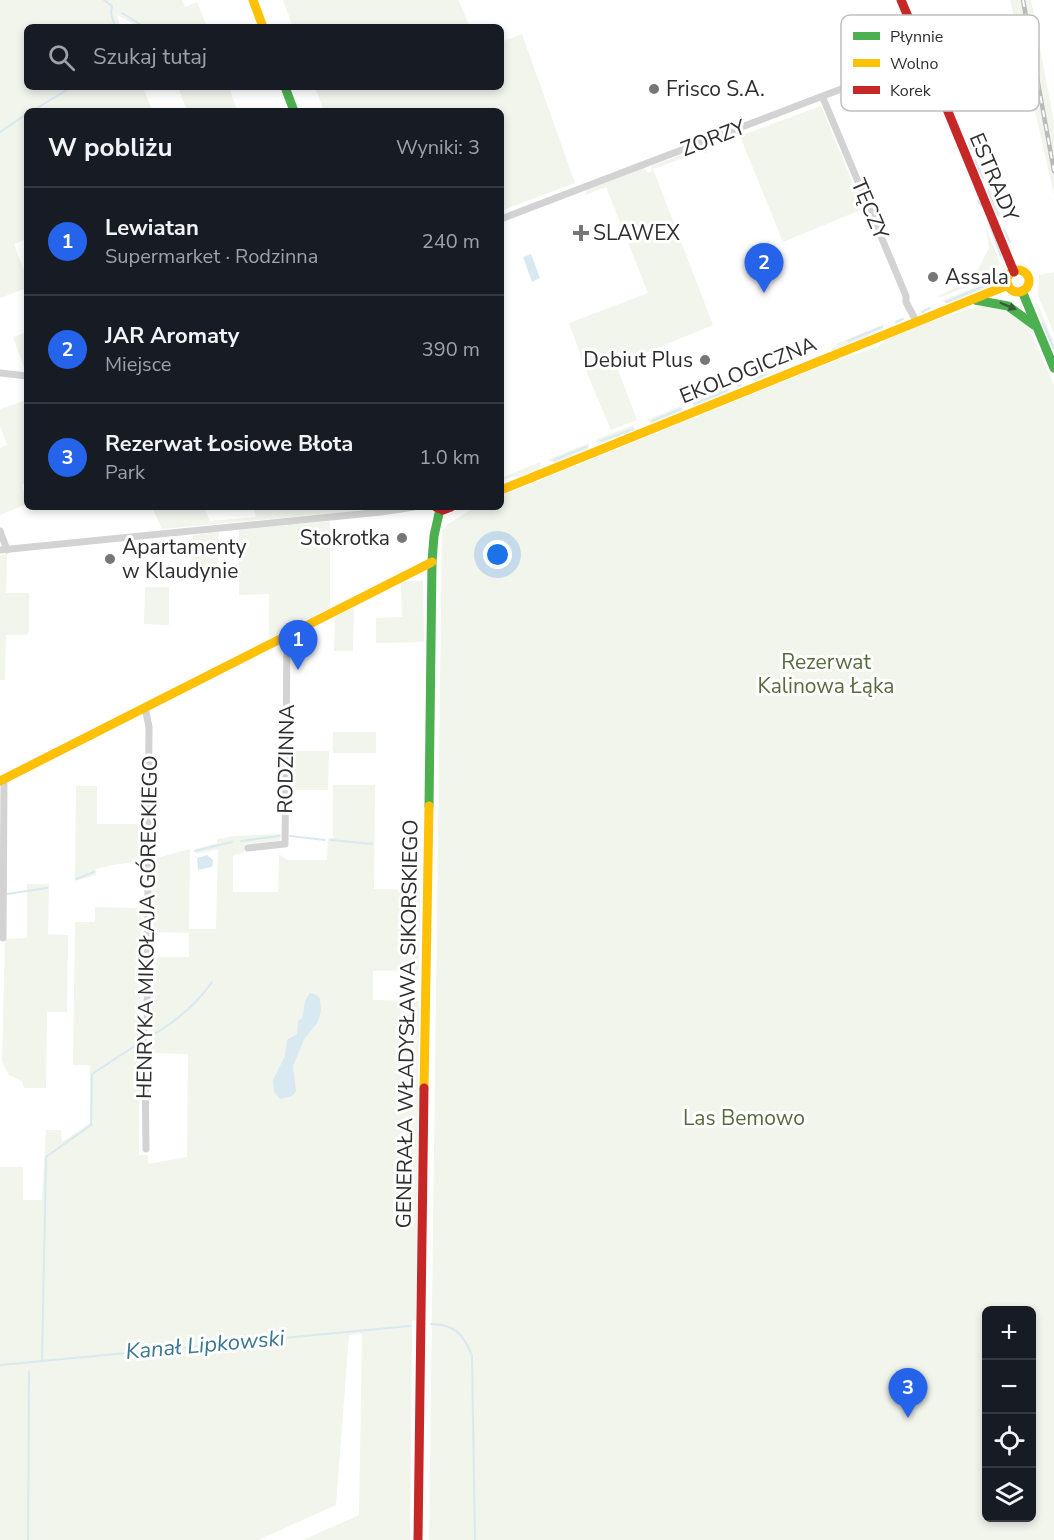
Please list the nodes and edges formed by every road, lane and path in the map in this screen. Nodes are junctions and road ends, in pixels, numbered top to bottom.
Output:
1 (253, 0) edge
2 (901, 0) edge
3 (907, 15) edge
4 (262, 24) edge
5 (286, 90) edge
6 (841, 91) edge
7 (823, 98) junction
8 (293, 108) edge
9 (948, 111) edge
10 (504, 218) edge
11 (1014, 272) junction
12 (1008, 285) junction
13 (1022, 291) junction
14 (972, 300) junction
15 (916, 321) junction
16 (1037, 328) junction
17 (1054, 368) edge
18 (0, 373) edge
19 (24, 376) edge
20 (504, 489) edge
21 (399, 510) edge
22 (438, 510) edge
23 (0, 531) edge
24 (3, 550) edge
25 (432, 562) junction
26 (285, 637) junction
27 (145, 707) junction
28 (2, 780) edge
29 (248, 848) dead end
30 (3, 938) dead end
31 (146, 1149) dead end
32 (418, 1540) edge

1 - 4 main road
2 - 3 main road, ESTRADY
5 - 8 main road
6 - 7 street, ZORZY
7 - 10 street, ZORZY
7 - 15 street, TĘCZY
9 - 11 main road, ESTRADY
11 - 12 main road
11 - 13 main road
12 - 13 main road
12 - 14 main road, EKOLOGICZNA
13 - 16 main road
14 - 15 main road, EKOLOGICZNA
14 -> 16 main road
15 - 20 main road, EKOLOGICZNA
16 - 17 main road
18 - 19 street
21 - 24 street
22 - 25 main road, GENERAŁA WŁADYSŁAWA SIKORSKIEGO
23 - 24 street
25 - 26 main road
25 - 32 main road, GENERAŁA WŁADYSŁAWA SIKORSKIEGO
26 - 27 main road
26 - 29 street, RODZINNA
27 - 28 main road
27 - 31 street, HENRYKA MIKOŁAJA GÓRECKIEGO
28 - 30 street

